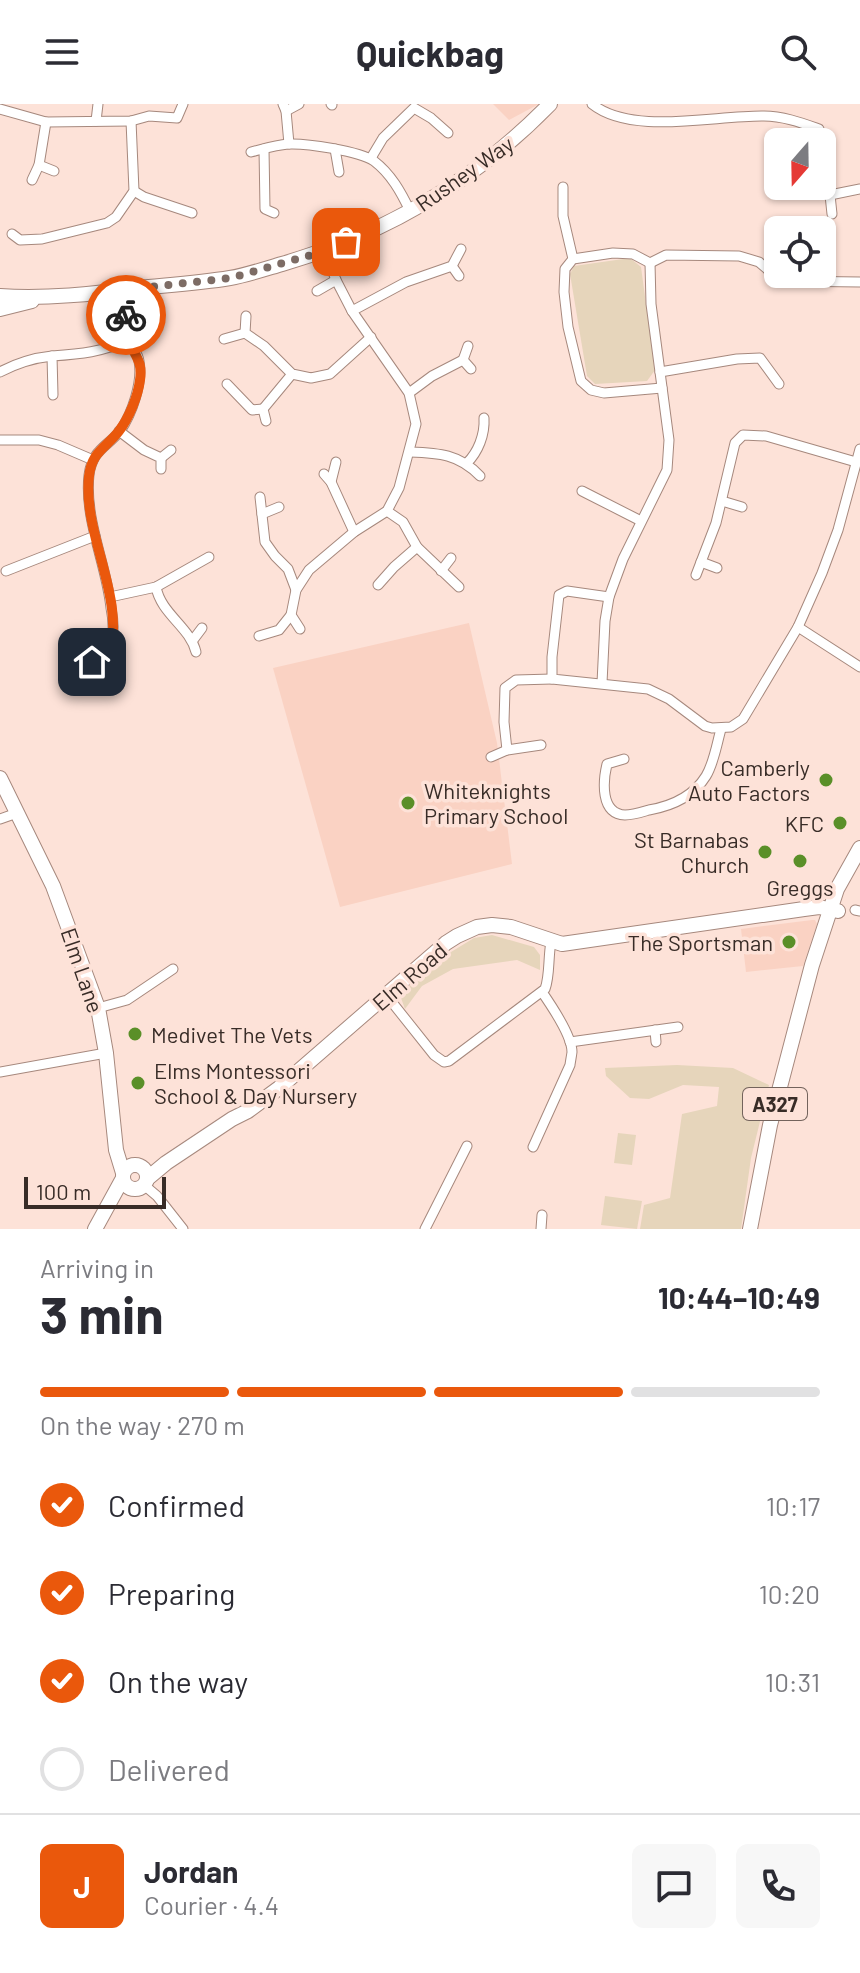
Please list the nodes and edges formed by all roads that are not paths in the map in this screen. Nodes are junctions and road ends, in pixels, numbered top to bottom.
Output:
1 (98, 104) edge
2 (183, 104) edge
3 (299, 104) edge
4 (550, 104) edge
5 (414, 106) edge
6 (587, 106) edge
7 (285, 108) edge
8 (0, 109) edge
9 (96, 121) junction
10 (131, 121) junction
11 (46, 122) junction
12 (818, 128) edge
13 (448, 133) dead end
14 (289, 144) junction
15 (264, 149) junction
16 (335, 149) junction
17 (251, 152) dead end
18 (371, 158) junction
19 (39, 165) junction
20 (54, 171) dead end
21 (339, 172) dead end
22 (32, 180) dead end
23 (563, 187) dead end
24 (860, 189) edge
25 (134, 191) junction
26 (836, 194) edge
27 (831, 200) edge
28 (410, 211) junction
29 (192, 213) dead end
30 (265, 213) dead end
31 (832, 214) dead end
32 (13, 249) dead end
33 (461, 249) dead end
34 (325, 251) junction
35 (573, 259) junction
36 (650, 263) junction
37 (452, 266) junction
38 (459, 276) dead end
39 (336, 280) junction
40 (860, 282) edge
41 (122, 290) junction
42 (317, 291) dead end
43 (0, 303) edge
44 (352, 311) junction
45 (246, 316) dead end
46 (245, 333) junction
47 (371, 337) junction
48 (224, 339) dead end
49 (129, 340) junction
50 (468, 346) dead end
51 (52, 356) junction
52 (463, 360) junction
53 (471, 369) dead end
54 (0, 372) edge
55 (660, 372) junction
56 (292, 374) junction
57 (227, 384) dead end
58 (779, 384) dead end
59 (662, 388) junction
60 (409, 393) junction
61 (53, 395) dead end
62 (263, 409) junction
63 (484, 418) dead end
64 (266, 421) dead end
65 (119, 431) junction
66 (0, 440) edge
67 (860, 449) edge
68 (171, 450) dead end
69 (410, 452) junction
70 (93, 460) junction
71 (336, 462) dead end
72 (856, 462) junction
73 (467, 463) junction
74 (480, 476) dead end
75 (582, 491) dead end
76 (260, 497) dead end
77 (722, 501) junction
78 (279, 507) dead end
79 (742, 507) dead end
80 (387, 511) junction
81 (262, 514) junction
82 (641, 521) junction
83 (354, 532) junction
84 (95, 536) junction
85 (417, 547) junction
86 (209, 557) dead end
87 (451, 558) dead end
88 (701, 562) junction
89 (717, 568) dead end
90 (6, 571) dead end
91 (441, 571) junction
92 (696, 575) dead end
93 (388, 576) junction
94 (378, 585) dead end
95 (393, 586) dead end
96 (156, 587) junction
97 (459, 587) dead end
98 (296, 590) junction
99 (110, 597) junction
100 (609, 597) junction
101 (291, 615) junction
102 (798, 627) junction
103 (202, 628) dead end
104 (300, 629) dead end
105 (68, 635) dead end
106 (259, 636) dead end
107 (193, 640) junction
108 (196, 652) dead end
109 (860, 667) edge
110 (552, 679) junction
111 (602, 683) junction
112 (721, 729) junction
113 (541, 745) dead end
114 (507, 750) junction
115 (491, 757) dead end
116 (624, 759) dead end
117 (0, 778) edge
118 (17, 813) junction
119 (0, 819) edge
120 (860, 848) edge
121 (860, 857) edge
122 (834, 909) junction
123 (551, 942) junction
124 (173, 969) dead end
125 (542, 992) junction
126 (387, 996) junction
127 (98, 1008) junction
128 (678, 1027) dead end
129 (655, 1030) junction
130 (570, 1042) junction
131 (656, 1042) dead end
132 (106, 1053) junction
133 (0, 1072) edge
134 (467, 1146) dead end
135 (533, 1147) dead end
136 (135, 1176) junction
137 (542, 1215) dead end
138 (95, 1229) edge
139 (183, 1229) edge
140 (425, 1229) edge
141 (542, 1229) edge
142 (750, 1229) edge
143 (756, 1229) edge

1 - 9 street
2 - 10 street
3 - 7 street
4 - 28 main road, Rushey Way
5 - 13 street
5 - 18 street
6 - 12 street
7 - 14 street
8 - 11 street
9 - 10 street
9 - 11 street
10 - 25 street
11 - 19 street
14 - 15 street
14 - 16 street
15 - 17 street
15 - 30 street
16 - 18 street
16 - 21 street
18 - 28 street
19 - 20 street
19 - 22 street
23 - 35 street
24 - 26 street
25 - 29 street
25 - 32 street
27 - 31 street
28 - 34 main road, Rushey Way
33 - 37 street
34 - 39 street
34 - 41 main road, Rushey Way
35 - 36 street
35 - 59 street
36 - 40 street
36 - 55 street
37 - 38 street
37 - 44 street
39 - 42 street
39 - 44 street
41 - 43 main road, Rushey Way
41 - 49 street
44 - 47 street
45 - 46 street
46 - 48 street
46 - 56 street
47 - 56 street
47 - 60 street
49 - 51 street
49 - 65 street
50 - 52 street
51 - 54 street
51 - 61 street
52 - 53 street
52 - 60 street
55 - 58 street
55 - 59 street
56 - 62 street
57 - 62 street
59 - 82 street
60 - 69 street
62 - 64 street
63 - 73 street
65 - 68 street
65 - 70 street
66 - 70 street
67 - 72 street
69 - 73 street
69 - 80 street
70 - 84 street
71 - 83 street
72 - 77 street
72 - 102 street
73 - 74 street
75 - 82 street
76 - 81 street
77 - 79 street
77 - 88 street
78 - 81 street
80 - 83 street
80 - 85 street
81 - 98 street
82 - 100 street
83 - 98 street
84 - 90 street
84 - 99 street
85 - 91 street
85 - 93 street
86 - 96 street
87 - 91 street
88 - 89 street
88 - 92 street
91 - 97 street
93 - 94 street
93 - 95 street
96 - 99 street
96 - 107 street
98 - 101 street
99 - 105 street
100 - 110 street
100 - 111 street
101 - 104 street
101 - 106 street
102 - 109 street
102 - 112 street
103 - 107 street
107 - 108 street
110 - 111 street
110 - 114 street
111 - 112 street
112 - 116 street
113 - 114 street
114 - 115 street
117 - 118 main road, Elm Lane
118 - 119 street
118 - 127 main road, Elm Lane
120 - 122 main road, A327
121 - 122 main road, A327
122 - 123 main road, Elm Road
122 - 142 main road, A327
123 - 125 street
123 - 126 main road, Elm Road
124 - 127 street
125 - 126 street
125 - 130 street
126 - 136 main road, Elm Road
127 - 132 main road, Elm Lane
128 - 129 street
129 - 130 street
129 - 131 street
130 - 135 street
132 - 133 street
132 - 136 main road, Elm Lane
134 - 140 street
136 - 138 main road, Elm Road
136 - 139 street
137 - 141 street
142 - 143 street

